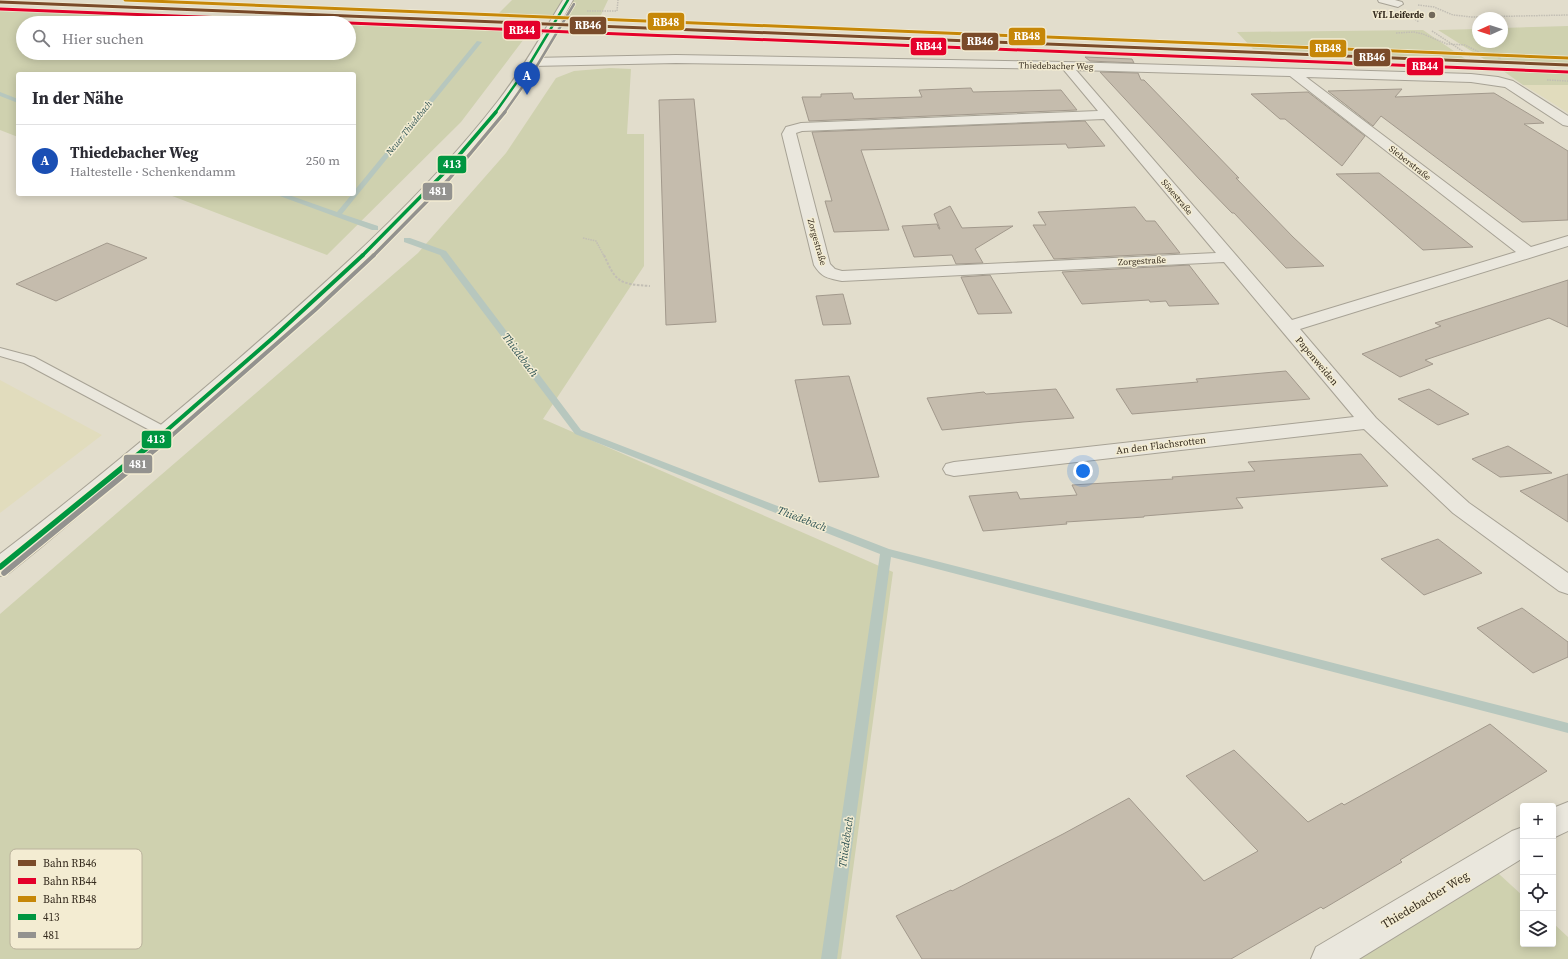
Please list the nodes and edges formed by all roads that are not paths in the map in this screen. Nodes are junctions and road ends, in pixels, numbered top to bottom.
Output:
1 (568, 0) edge
2 (1383, 0) edge
3 (1398, 4) road end
4 (532, 62) junction
5 (1066, 66) junction
6 (1293, 73) junction
7 (1108, 115) junction
8 (1568, 122) edge
9 (1568, 241) edge
10 (1528, 253) junction
11 (1228, 257) junction
12 (1288, 327) junction
13 (0, 352) edge
14 (1369, 422) junction
15 (164, 432) junction
16 (954, 469) dead end
17 (0, 567) edge
18 (1568, 585) edge
19 (1568, 815) edge
20 (1556, 822) edge
21 (1520, 844) edge
22 (1328, 959) edge

1 - 4 street
2 - 3 street
4 - 5 street, Thiedebacher Weg
4 - 15 street
5 - 6 street, Thiedebacher Weg
5 - 7 street, Sösestraße
6 - 8 street, Thiedebacher Weg
6 - 10 street, Sieberstraße
7 - 11 street, Sösestraße
7 - 11 street, Zorgestraße
9 - 10 street, Papenweiden
10 - 12 street, Papenweiden
11 - 12 street, Sösestraße
12 - 14 street, Papenweiden
13 - 15 lane
14 - 16 street, An den Flachsrotten
14 - 18 street, Papenweiden
15 - 17 street
19 - 20 street
21 - 22 street, Thiedebacher Weg

